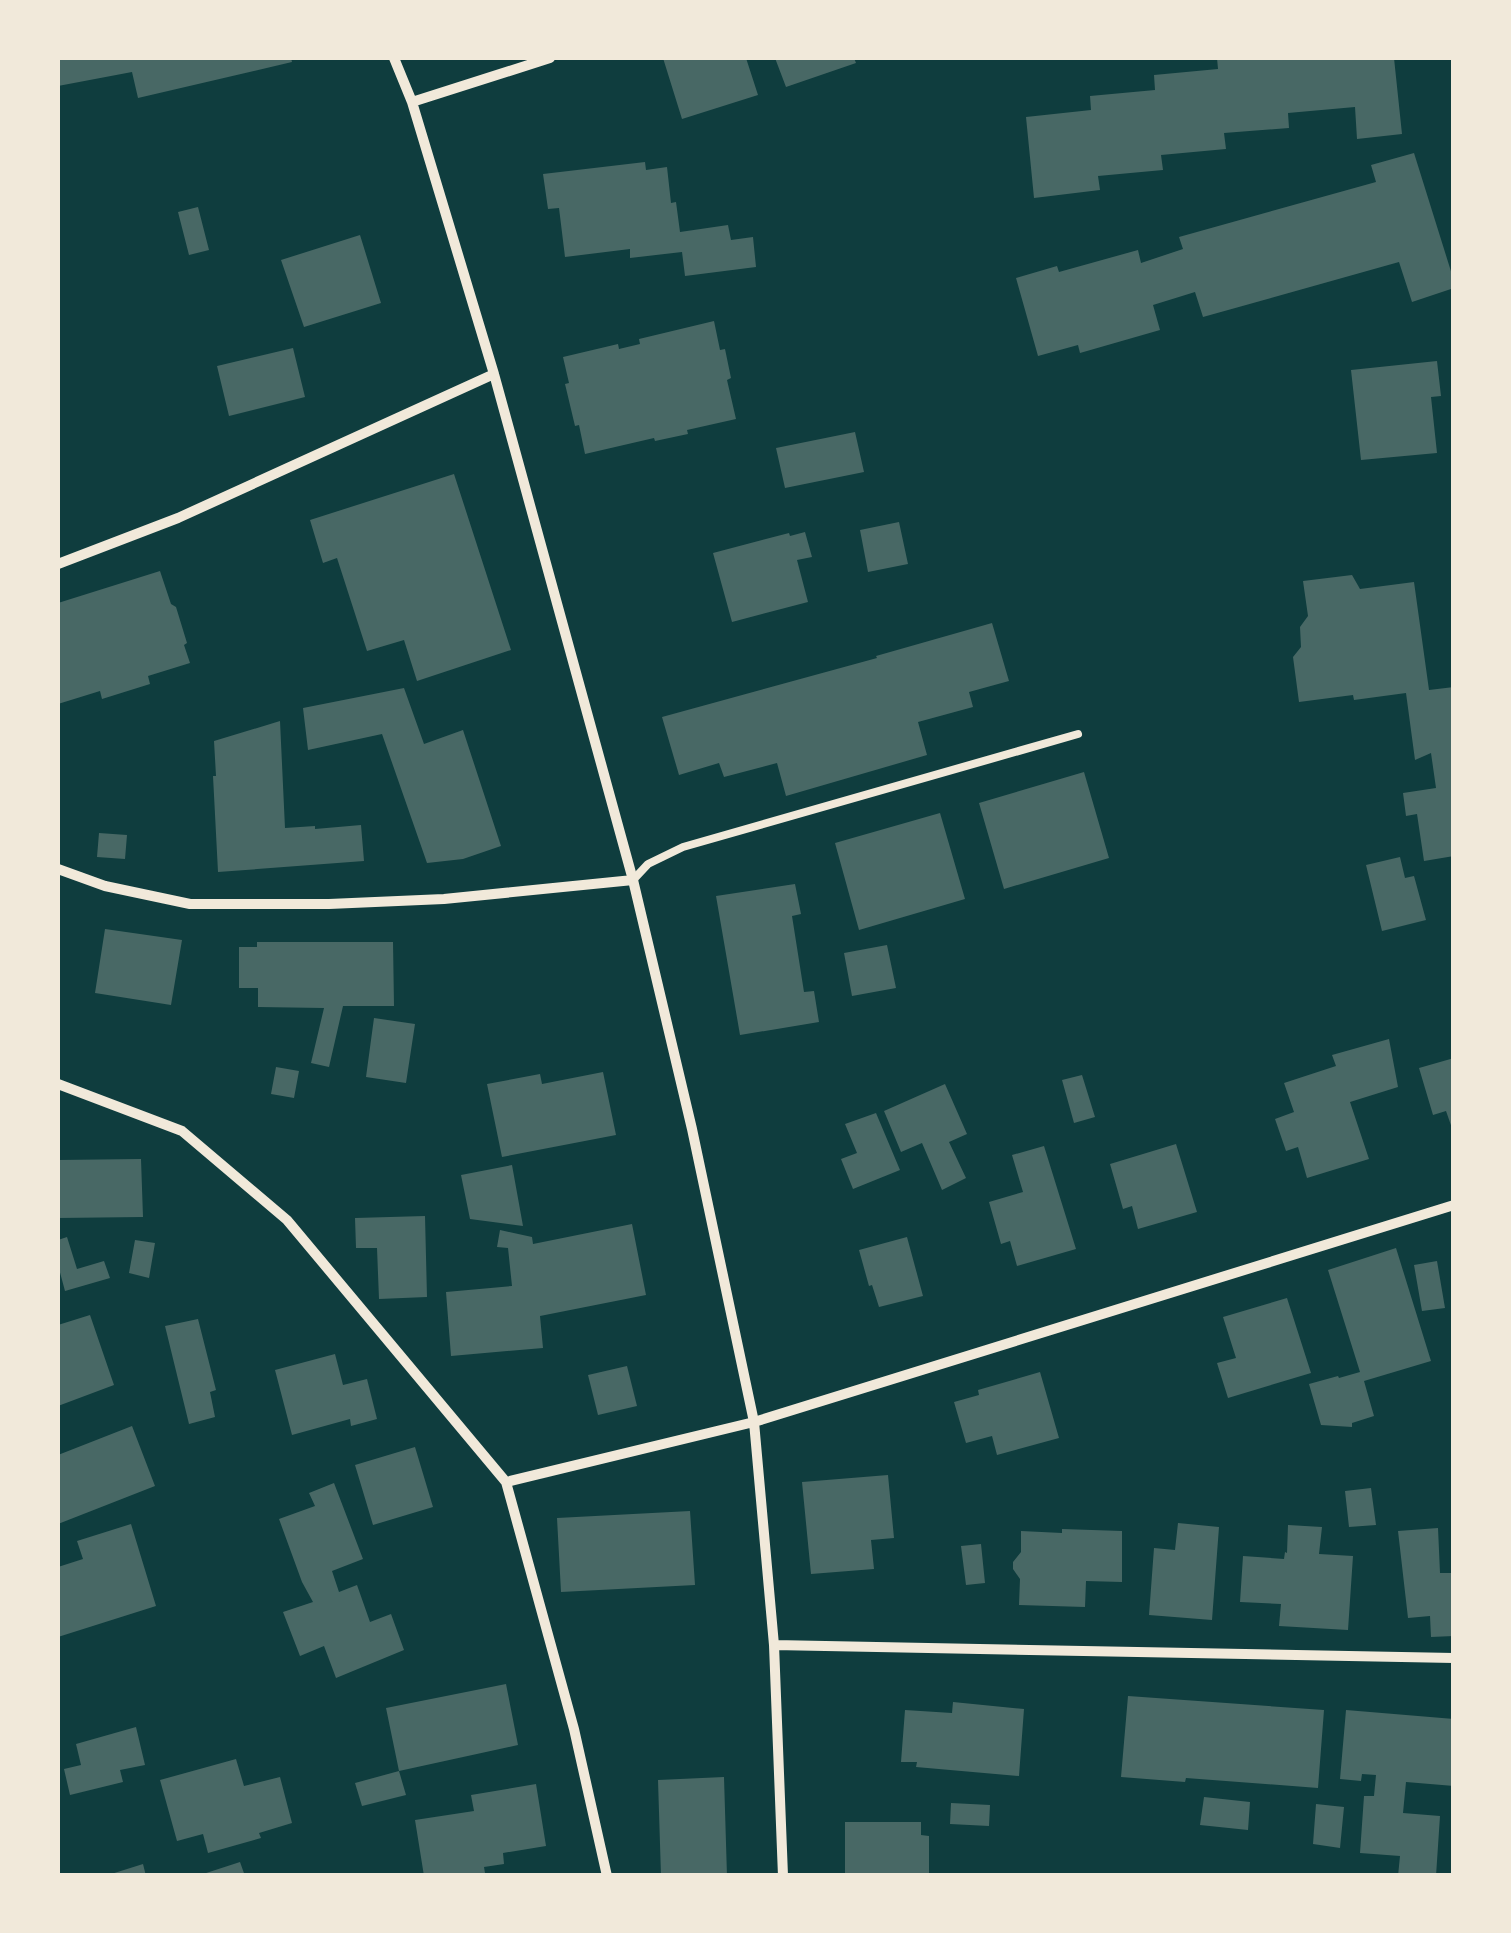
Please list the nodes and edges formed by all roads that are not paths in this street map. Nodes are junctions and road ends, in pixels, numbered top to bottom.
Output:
1 (394, 58) edge
2 (550, 58) edge
3 (412, 102) junction
4 (494, 374) junction
5 (58, 564) edge
6 (1078, 734) dead end
7 (58, 869) edge
8 (633, 880) junction
9 (58, 1084) edge
10 (1454, 1205) edge
11 (754, 1422) junction
12 (506, 1482) junction
13 (774, 1645) junction
14 (1454, 1658) edge
15 (607, 1876) edge
16 (783, 1876) edge

1 - 3 street
2 - 3 street
3 - 4 street
4 - 5 street
4 - 8 street
6 - 8 lane
7 - 8 street
8 - 11 street
9 - 12 street
10 - 11 street
11 - 12 street
11 - 13 street
12 - 15 street
13 - 14 street
13 - 16 street

